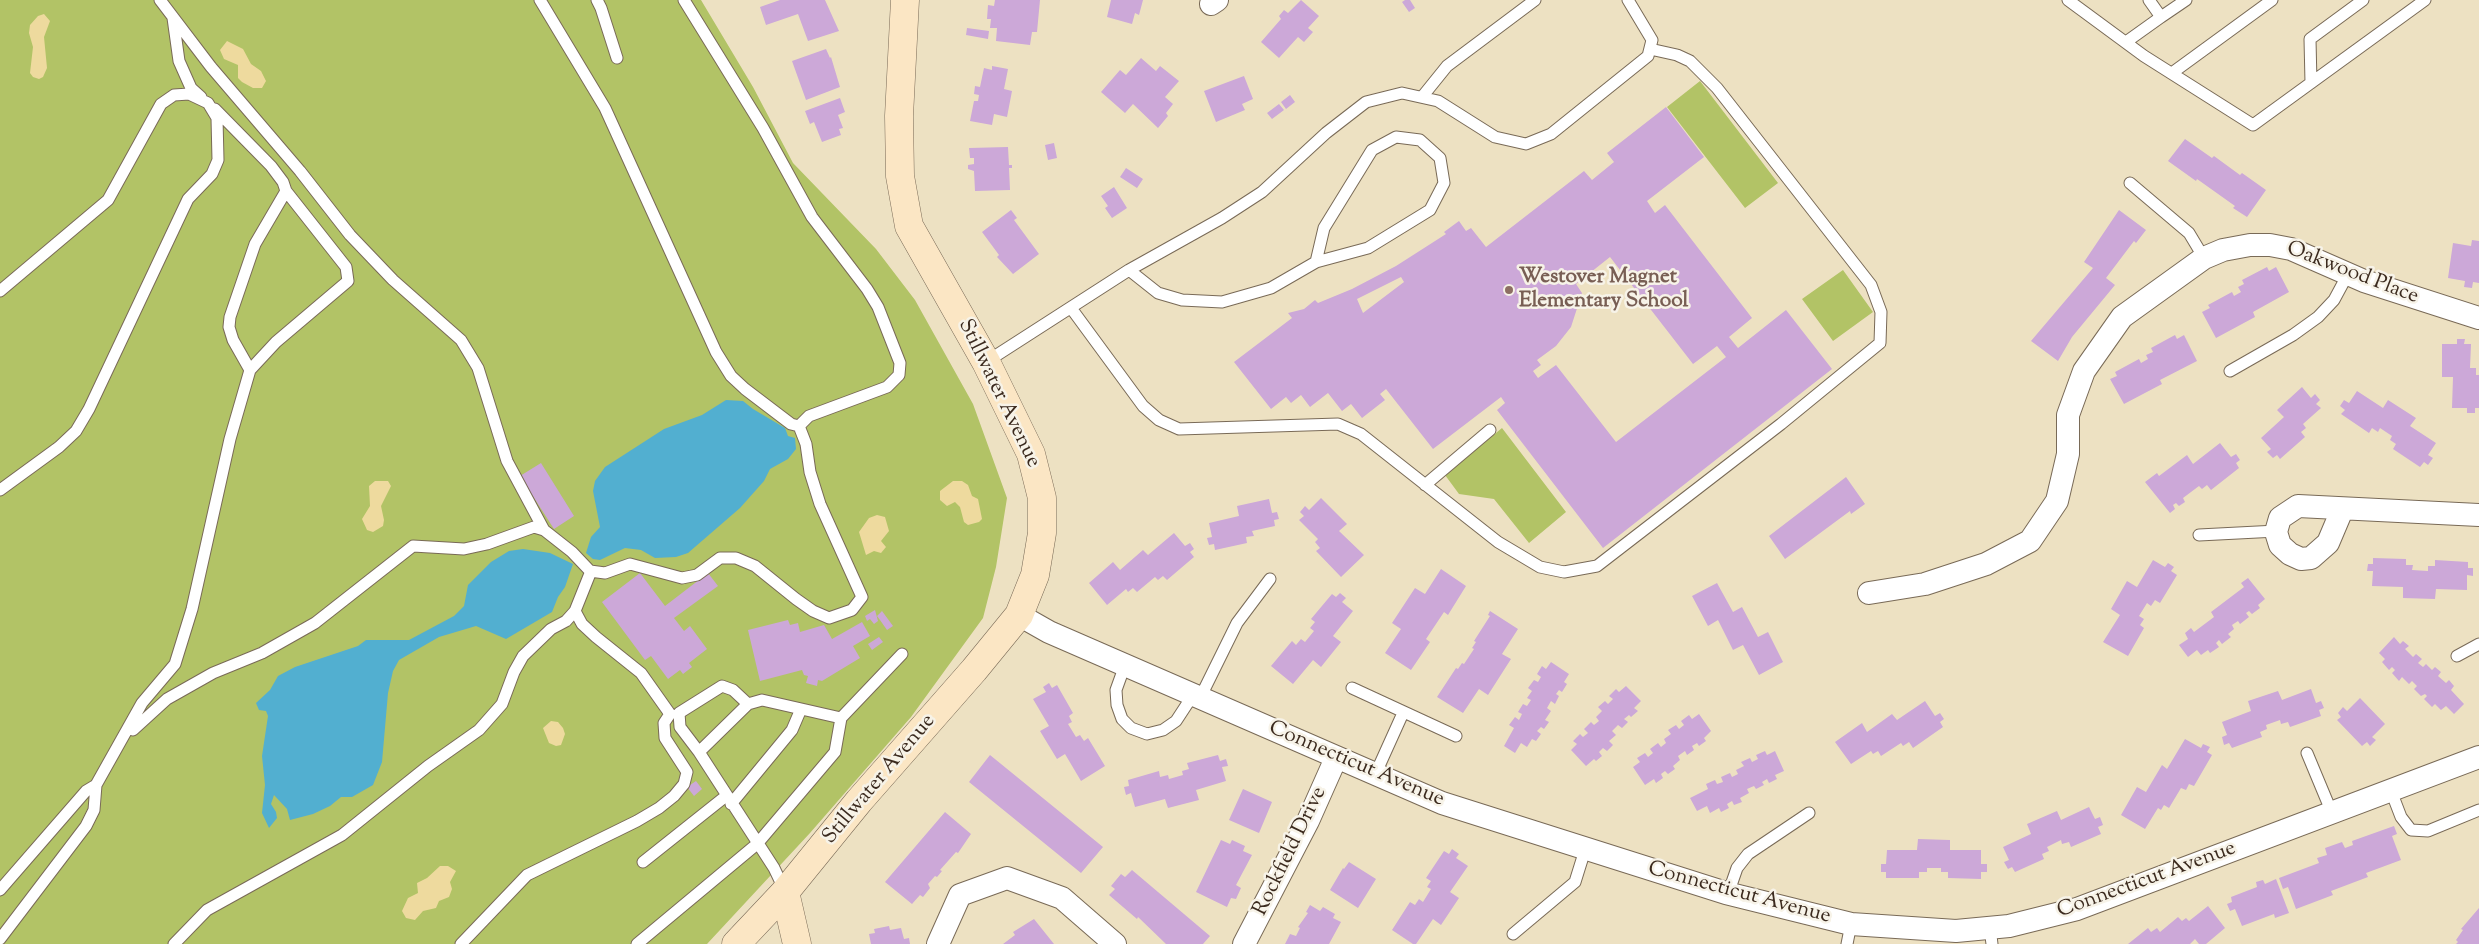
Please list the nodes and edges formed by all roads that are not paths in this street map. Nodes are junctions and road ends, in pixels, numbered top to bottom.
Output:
1 (160, 0) edge
2 (540, 0) edge
3 (597, 0) edge
4 (684, 0) edge
5 (905, 0) edge
6 (1536, 0) edge
7 (1628, 0) edge
8 (2068, 0) edge
9 (2149, 0) edge
10 (2186, 0) edge
11 (2272, 0) edge
12 (2363, 0) edge
13 (2425, 0) edge
14 (173, 16) junction
15 (2161, 17) junction
16 (2126, 42) junction
17 (1650, 49) junction
18 (617, 58) dead end
19 (2172, 73) junction
20 (2311, 82) junction
21 (1422, 97) junction
22 (208, 102) junction
23 (2130, 184) dead end
24 (286, 191) junction
25 (2204, 258) junction
26 (1316, 262) junction
27 (1129, 270) junction
28 (2348, 274) junction
29 (0, 291) edge
30 (1071, 308) junction
31 (2479, 318) edge
32 (986, 362) junction
33 (250, 370) junction
34 (2230, 371) dead end
35 (799, 426) junction
36 (1490, 430) dead end
37 (1425, 485) junction
38 (0, 490) edge
39 (2342, 510) junction
40 (2479, 515) edge
41 (544, 530) junction
42 (2277, 531) junction
43 (2199, 535) dead end
44 (591, 571) junction
45 (1270, 579) dead end
46 (1869, 593) dead end
47 (575, 611) junction
48 (1019, 615) junction
49 (2479, 644) edge
50 (902, 654) dead end
51 (2457, 656) dead end
52 (1124, 665) junction
53 (1352, 688) dead end
54 (1197, 697) junction
55 (748, 704) junction
56 (801, 708) junction
57 (675, 713) junction
58 (1403, 713) junction
59 (841, 718) junction
60 (1456, 736) dead end
61 (699, 752) junction
62 (2307, 753) dead end
63 (2479, 757) edge
64 (112, 758) junction
65 (1336, 758) junction
66 (1375, 775) junction
67 (96, 784) junction
68 (2391, 791) junction
69 (729, 800) junction
70 (2479, 810) edge
71 (1809, 813) dead end
72 (2332, 813) junction
73 (756, 844) junction
74 (1585, 850) junction
75 (643, 862) dead end
76 (0, 890) edge
77 (785, 892) junction
78 (1728, 894) junction
79 (1513, 934) dead end
80 (1849, 934) edge
81 (1991, 936) edge
82 (0, 939) edge
83 (174, 944) edge
84 (461, 944) edge
85 (637, 944) edge
86 (736, 944) edge
87 (797, 944) edge
88 (938, 944) edge
89 (1116, 944) edge
90 (1244, 944) edge

1 - 14 lane
2 - 35 lane
3 - 18 lane
4 - 35 lane
5 - 32 main road, Stillwater Avenue
6 - 21 lane
7 - 17 lane
8 - 16 lane
9 - 15 lane
10 - 15 lane
11 - 19 lane
12 - 20 lane
13 - 20 lane
14 - 22 lane
14 - 41 lane
15 - 16 lane
16 - 19 lane
17 - 21 lane
17 - 37 lane
19 - 20 lane
21 - 27 lane
22 - 24 lane
22 - 29 lane
22 - 38 lane
23 - 25 lane
24 - 33 lane
24 - 33 lane
25 - 28 street, Oakwood Place
25 - 46 street, Oakwood Place
26 - 26 lane
26 - 27 lane
27 - 30 lane
28 - 31 street, Oakwood Place
28 - 34 lane
30 - 32 lane
30 - 37 lane
32 - 48 main road, Stillwater Avenue
33 - 64 lane
35 - 44 lane
36 - 37 lane
39 - 40 street
39 - 42 street
39 - 42 street
41 - 44 lane
41 - 64 lane
42 - 43 lane
44 - 47 lane
45 - 54 lane
47 - 57 lane
47 - 83 lane
48 - 52 street, Connecticut Avenue
48 - 77 main road, Stillwater Avenue
49 - 51 lane
50 - 59 lane
52 - 54 street, Connecticut Avenue
52 - 54 lane
53 - 58 lane
54 - 65 street, Connecticut Avenue
55 - 56 lane
55 - 57 lane
55 - 61 lane
56 - 59 lane
56 - 69 lane
57 - 61 lane
57 - 84 lane
58 - 60 lane
58 - 66 lane
59 - 73 lane
61 - 69 lane
62 - 72 lane
63 - 68 street, Connecticut Avenue
64 - 67 lane
65 - 66 street, Connecticut Avenue
65 - 90 street, Rockfield Drive
66 - 74 street, Connecticut Avenue
67 - 76 lane
67 - 82 lane
68 - 70 lane
68 - 72 street, Connecticut Avenue
69 - 73 lane
69 - 75 lane
71 - 78 lane
72 - 81 street, Connecticut Avenue
73 - 77 lane
73 - 85 lane
74 - 78 street, Connecticut Avenue
74 - 79 lane
77 - 86 main road, Stillwater Avenue
77 - 87 main road
78 - 80 street, Connecticut Avenue
80 - 81 street, Connecticut Avenue
88 - 89 street

